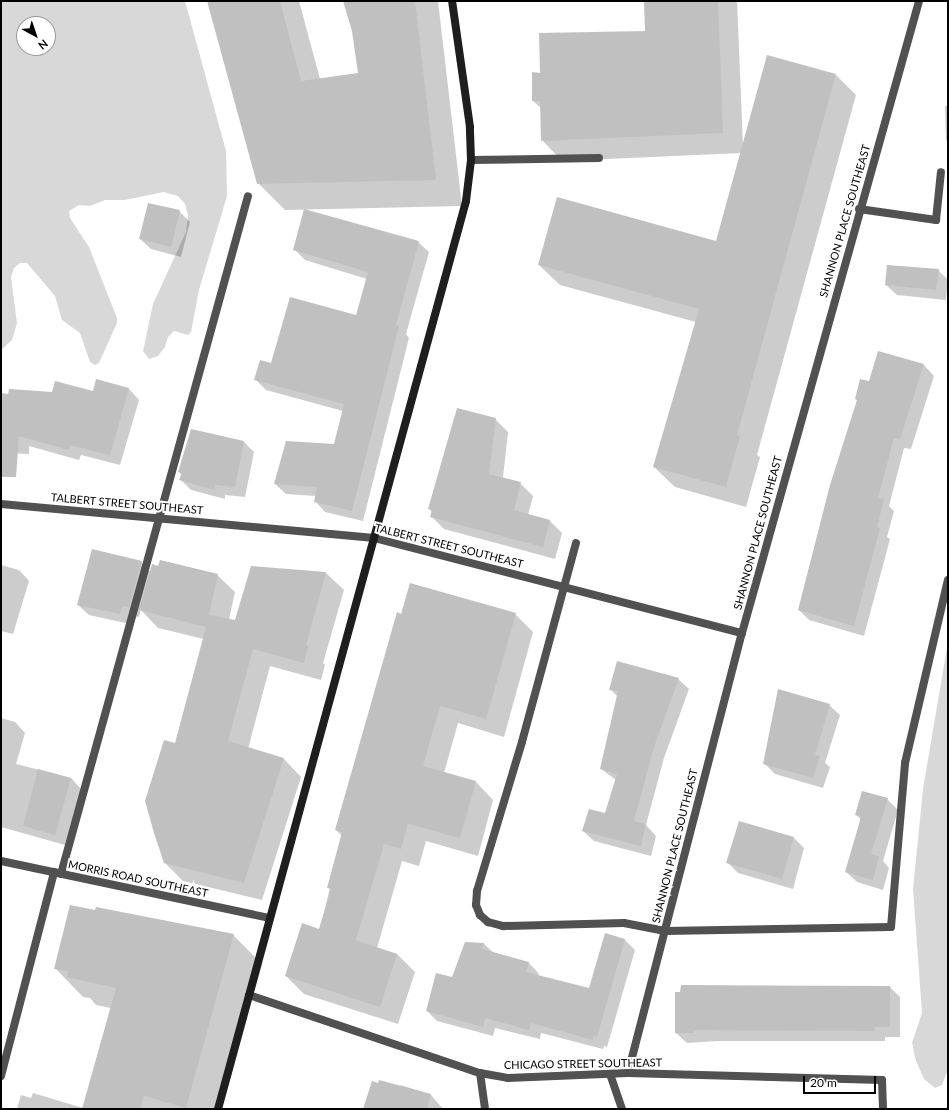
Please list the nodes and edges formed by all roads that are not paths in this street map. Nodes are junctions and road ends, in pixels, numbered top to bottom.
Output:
1 (452, 1) edge
2 (919, 1) edge
3 (599, 158) dead end
4 (471, 160) junction
5 (941, 172) dead end
6 (248, 196) dead end
7 (859, 209) junction
8 (1, 504) edge
9 (158, 517) junction
10 (374, 538) junction
11 (576, 543) dead end
12 (948, 580) edge
13 (564, 587) junction
14 (742, 633) junction
15 (1, 861) edge
16 (58, 873) junction
17 (270, 918) junction
18 (665, 931) junction
19 (249, 995) junction
20 (480, 1073) junction
21 (628, 1073) junction
22 (610, 1074) junction
23 (1, 1076) edge
24 (218, 1109) edge
25 (485, 1109) edge
26 (622, 1109) edge
27 (883, 1109) edge

1 - 4 main road
2 - 7 street, SHANNON PLACE SOUTHEAST
3 - 4 street
4 - 10 main road
5 - 7 street
6 - 9 street
7 - 14 street, SHANNON PLACE SOUTHEAST
8 - 9 street, TALBERT STREET SOUTHEAST
9 - 10 street, TALBERT STREET SOUTHEAST
9 - 16 street
10 - 13 street, TALBERT STREET SOUTHEAST
10 - 17 main road
11 - 13 street
12 - 18 street
13 - 14 street, TALBERT STREET SOUTHEAST
13 - 18 street
14 - 18 street, SHANNON PLACE SOUTHEAST
15 - 16 street, MORRIS ROAD SOUTHEAST
16 - 17 street, MORRIS ROAD SOUTHEAST
16 - 23 street
17 - 19 main road
18 - 21 street, SHANNON PLACE SOUTHEAST
19 - 20 street, CHICAGO STREET SOUTHEAST
19 - 24 main road
20 - 22 street, CHICAGO STREET SOUTHEAST
20 - 25 street
21 - 22 street, CHICAGO STREET SOUTHEAST
21 - 27 street, CHICAGO STREET SOUTHEAST
22 - 26 street

